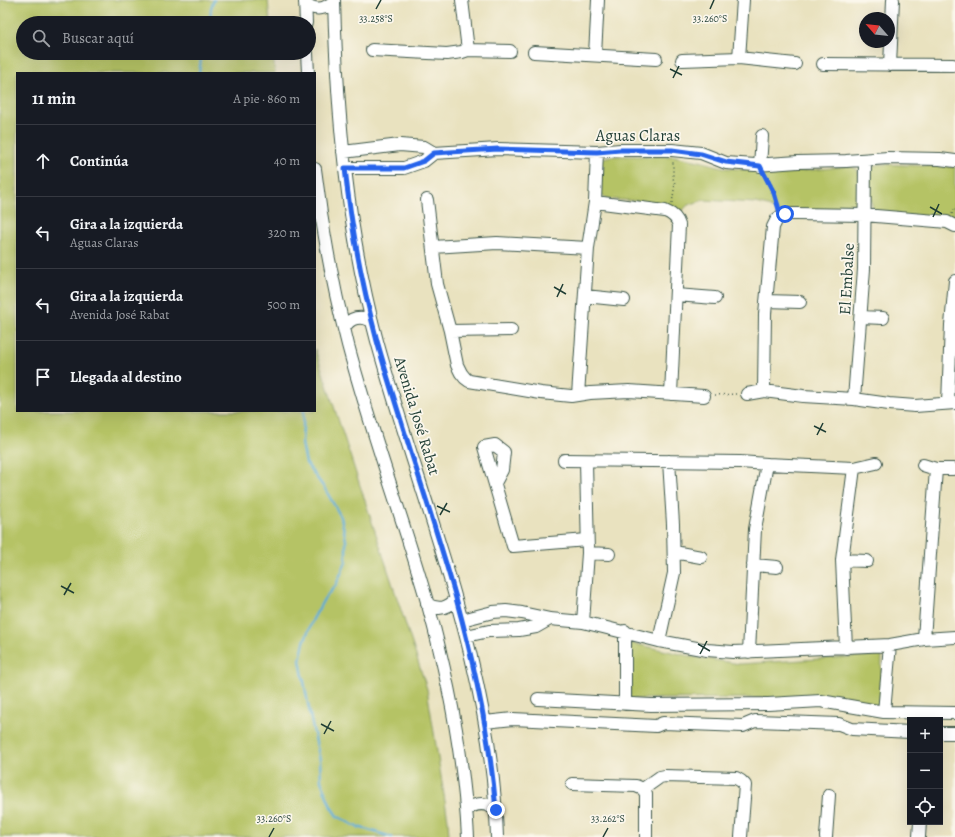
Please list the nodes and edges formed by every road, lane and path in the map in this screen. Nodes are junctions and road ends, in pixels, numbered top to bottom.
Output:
1 (462, 0) edge
2 (598, 0) edge
3 (743, 0) edge
4 (893, 0) edge
5 (305, 1) edge
6 (334, 1) edge
7 (306, 16) edge
8 (372, 50) dead end
9 (468, 50) junction
10 (510, 51) dead end
11 (534, 52) dead end
12 (595, 54) junction
13 (739, 58) junction
14 (656, 59) dead end
15 (307, 60) edge
16 (682, 60) dead end
17 (795, 64) dead end
18 (823, 64) dead end
19 (890, 65) junction
20 (953, 65) dead end
21 (308, 72) edge
22 (762, 136) dead end
23 (672, 150) junction
24 (343, 152) junction
25 (597, 152) junction
26 (434, 153) junction
27 (865, 160) junction
28 (955, 161) edge
29 (760, 166) junction
30 (345, 168) junction
31 (316, 176) edge
32 (427, 200) dead end
33 (595, 202) junction
34 (670, 213) junction
35 (864, 215) junction
36 (781, 216) junction
37 (955, 226) edge
38 (433, 247) junction
39 (588, 248) junction
40 (955, 281) edge
41 (676, 295) junction
42 (585, 296) junction
43 (716, 298) dead end
44 (624, 300) dead end
45 (766, 301) junction
46 (800, 302) dead end
47 (861, 317) junction
48 (883, 318) dead end
49 (372, 321) junction
50 (953, 325) edge
51 (344, 328) junction
52 (512, 330) dead end
53 (450, 331) junction
54 (764, 391) junction
55 (671, 394) junction
56 (747, 394) joint
57 (578, 395) junction
58 (704, 396) joint
59 (854, 399) junction
60 (951, 403) edge
61 (564, 460) dead end
62 (586, 461) junction
63 (669, 461) junction
64 (876, 463) dead end
65 (767, 464) junction
66 (923, 465) dead end
67 (854, 468) junction
68 (936, 469) junction
69 (953, 469) dead end
70 (495, 483) dead end
71 (587, 540) junction
72 (674, 552) junction
73 (588, 553) junction
74 (609, 554) dead end
75 (701, 557) dead end
76 (842, 560) junction
77 (867, 561) dead end
78 (753, 565) junction
79 (777, 567) dead end
80 (456, 599) junction
81 (427, 604) junction
82 (550, 619) junction
83 (462, 620) junction
84 (583, 622) junction
85 (625, 631) junction
86 (466, 636) junction
87 (955, 637) edge
88 (924, 639) junction
89 (660, 640) junction
90 (890, 645) junction
91 (846, 648) junction
92 (749, 652) junction
93 (538, 699) dead end
94 (625, 704) junction
95 (884, 712) junction
96 (955, 713) edge
97 (485, 722) junction
98 (907, 732) edge
99 (943, 733) edge
100 (955, 733) edge
101 (572, 784) dead end
102 (643, 789) junction
103 (829, 795) dead end
104 (467, 810) junction
105 (496, 810) junction
106 (920, 825) edge
107 (468, 837) edge
108 (497, 837) edge
109 (646, 837) edge
110 (741, 837) edge
111 (826, 837) edge
112 (919, 837) edge

1 - 9 street
2 - 12 street
3 - 13 street
4 - 19 street
5 - 6 street
5 - 7 street
6 - 24 street, Avenida José Rabat
8 - 9 street
9 - 10 street
11 - 12 street
12 - 14 street
13 - 16 street
13 - 17 street
15 - 21 street
18 - 19 street
19 - 20 street
22 - 29 street
23 - 25 street, Aguas Claras
23 - 29 street, Aguas Claras
23 - 34 path
24 - 26 street, Aguas Claras
24 - 30 street, Avenida José Rabat
25 - 26 street, Aguas Claras
25 - 33 street
26 - 30 street, Aguas Claras
27 - 28 street, Aguas Claras
27 - 29 street, Aguas Claras
27 - 35 street, El Embalse
29 - 36 path
30 - 49 street, Avenida José Rabat
31 - 51 street
32 - 38 street
33 - 34 street
33 - 39 street
34 - 41 street
35 - 36 street
35 - 37 street
35 - 47 street, El Embalse
36 - 45 street
38 - 39 street
38 - 53 street
39 - 42 street
40 - 50 street
41 - 43 street
41 - 55 street
42 - 44 street
42 - 57 street
45 - 46 street
45 - 54 street
47 - 48 street
47 - 59 street, El Embalse
49 - 51 street
49 - 80 street, Avenida José Rabat
50 - 60 street
51 - 81 street
52 - 53 street
53 - 57 street
54 - 56 street
54 - 59 street
55 - 57 street
55 - 58 street
56 - 58 path
59 - 60 street
61 - 62 street
62 - 63 street
62 - 71 street
63 - 65 street
63 - 72 street
64 - 67 street
65 - 67 street
65 - 78 street
66 - 68 street
67 - 76 street
68 - 69 street
68 - 88 street
70 - 71 street
71 - 73 street
72 - 75 street
72 - 89 street
73 - 74 street
73 - 84 street
76 - 77 street
76 - 91 street
78 - 79 street
78 - 92 street
80 - 81 street
80 - 83 street, Avenida José Rabat
81 - 104 street
82 - 83 street
82 - 84 street
82 - 86 street
83 - 86 street, Avenida José Rabat
84 - 85 street
85 - 89 street
85 - 94 street
86 - 97 street, Avenida José Rabat
87 - 88 street
88 - 90 street
89 - 92 street
90 - 91 street
90 - 95 street
91 - 92 street
93 - 94 street
94 - 95 street
95 - 96 street
97 - 98 street
97 - 105 street, Avenida José Rabat
99 - 100 street
101 - 102 street
102 - 109 street
102 - 110 street
103 - 111 street
104 - 105 street
104 - 107 street
105 - 108 street, Avenida José Rabat
106 - 112 street

